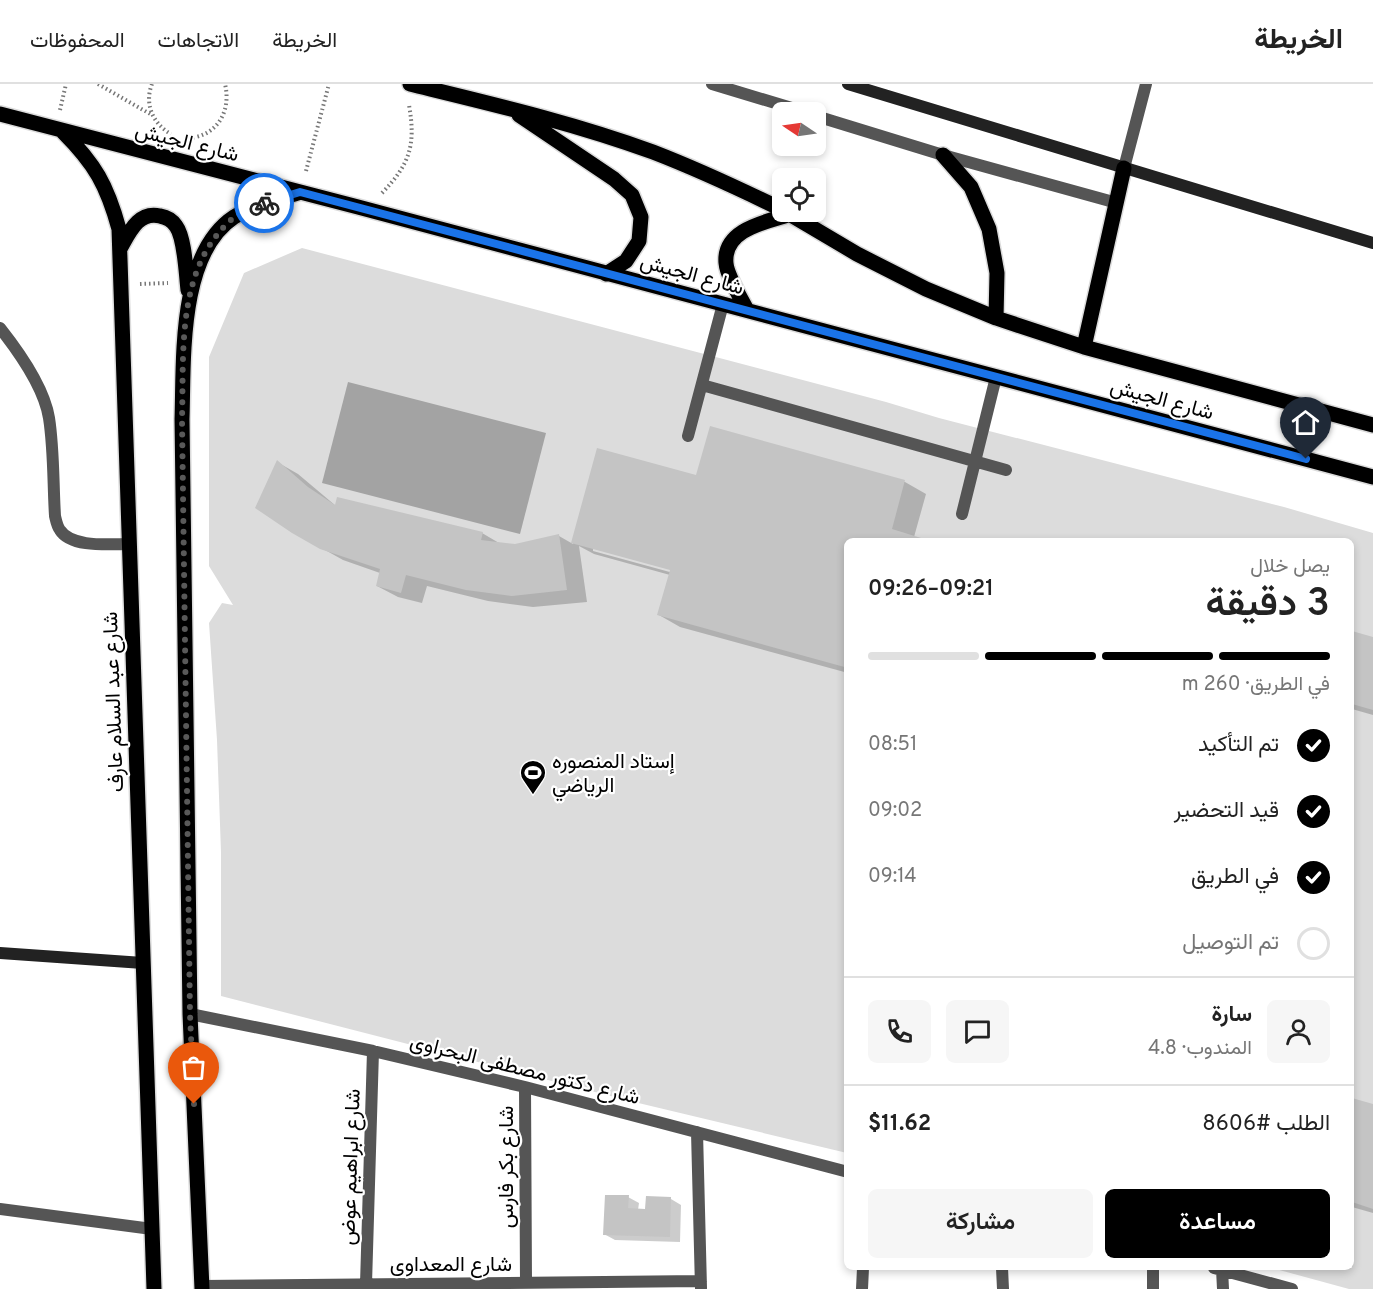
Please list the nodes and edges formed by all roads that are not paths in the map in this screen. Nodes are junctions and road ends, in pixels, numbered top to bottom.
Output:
1 (410, 84) edge
2 (712, 84) edge
3 (848, 84) edge
4 (1146, 84) edge
5 (772, 102) edge
6 (508, 108) junction
7 (0, 114) edge
8 (826, 119) edge
9 (63, 132) junction
10 (943, 155) junction
11 (1124, 168) junction
12 (300, 192) junction
13 (1117, 203) junction
14 (772, 205) edge
15 (772, 219) edge
16 (803, 222) edge
17 (1373, 243) edge
18 (120, 248) junction
19 (606, 274) junction
20 (188, 289) junction
21 (723, 304) junction
22 (747, 310) junction
23 (996, 318) junction
24 (0, 328) edge
25 (1084, 347) junction
26 (996, 376) junction
27 (702, 385) junction
28 (1373, 425) edge
29 (688, 436) dead end
30 (975, 461) junction
31 (1006, 470) dead end
32 (1373, 477) edge
33 (962, 513) dead end
34 (129, 544) junction
35 (0, 953) edge
36 (143, 963) junction
37 (190, 1014) junction
38 (373, 1051) junction
39 (525, 1087) junction
40 (696, 1132) junction
41 (844, 1171) edge
42 (0, 1209) edge
43 (152, 1229) junction
44 (862, 1270) edge
45 (1002, 1270) edge
46 (1153, 1270) edge
47 (1218, 1270) edge
48 (1225, 1270) edge
49 (526, 1282) junction
50 (366, 1284) junction
51 (701, 1285) edge
52 (575, 1286) edge
53 (202, 1287) edge
54 (154, 1289) edge
55 (862, 1289) edge
56 (1003, 1289) edge
57 (1153, 1289) edge
58 (1222, 1289) edge
59 (1292, 1289) edge

1 - 6 main road, شارع الجيش
2 - 5 street
3 - 11 street
4 - 11 street
6 - 14 main road, شارع الجيش
6 - 19 main road
7 - 9 main road, شارع الجيش
8 - 10 street
9 - 12 main road, شارع الجيش
9 - 18 main road, شارع عبد السلام عارف
10 - 13 street
10 - 23 main road
11 - 13 main road
11 - 17 street
12 - 19 main road, شارع الجيش
12 - 20 main road
13 - 25 main road
15 - 22 main road
16 - 23 main road, شارع الجيش
18 - 20 main road
18 - 34 main road, شارع عبد السلام عارف
19 - 21 main road, شارع الجيش
20 - 37 main road
21 - 22 main road, شارع الجيش
21 - 27 street
22 - 26 main road, شارع الجيش
23 - 25 main road, شارع الجيش
24 - 34 street
25 - 28 main road, شارع الجيش
26 - 30 street
26 - 32 main road, شارع الجيش
27 - 29 street
27 - 30 street
30 - 31 street
30 - 33 street
34 - 36 main road, شارع عبد السلام عارف
35 - 36 street
36 - 43 main road, شارع عبد السلام عارف
37 - 38 street, شارع دكتور مصطفى البحراوى
37 - 53 main road
38 - 39 street, شارع دكتور مصطفى البحراوى
38 - 50 street, شارع ابراهيم عوض
39 - 40 street, شارع دكتور مصطفى البحراوى
39 - 49 street, شارع بكر فارس
40 - 41 street, شارع دكتور مصطفى البحراوى
40 - 51 street
42 - 43 street
43 - 54 main road, شارع عبد السلام عارف
44 - 55 street
45 - 56 street
46 - 57 street
47 - 58 street
48 - 59 street
49 - 50 street, شارع المعداوى
49 - 52 street, شارع المعداوى
50 - 53 street, شارع المعداوى
51 - 52 street, شارع المعداوى

